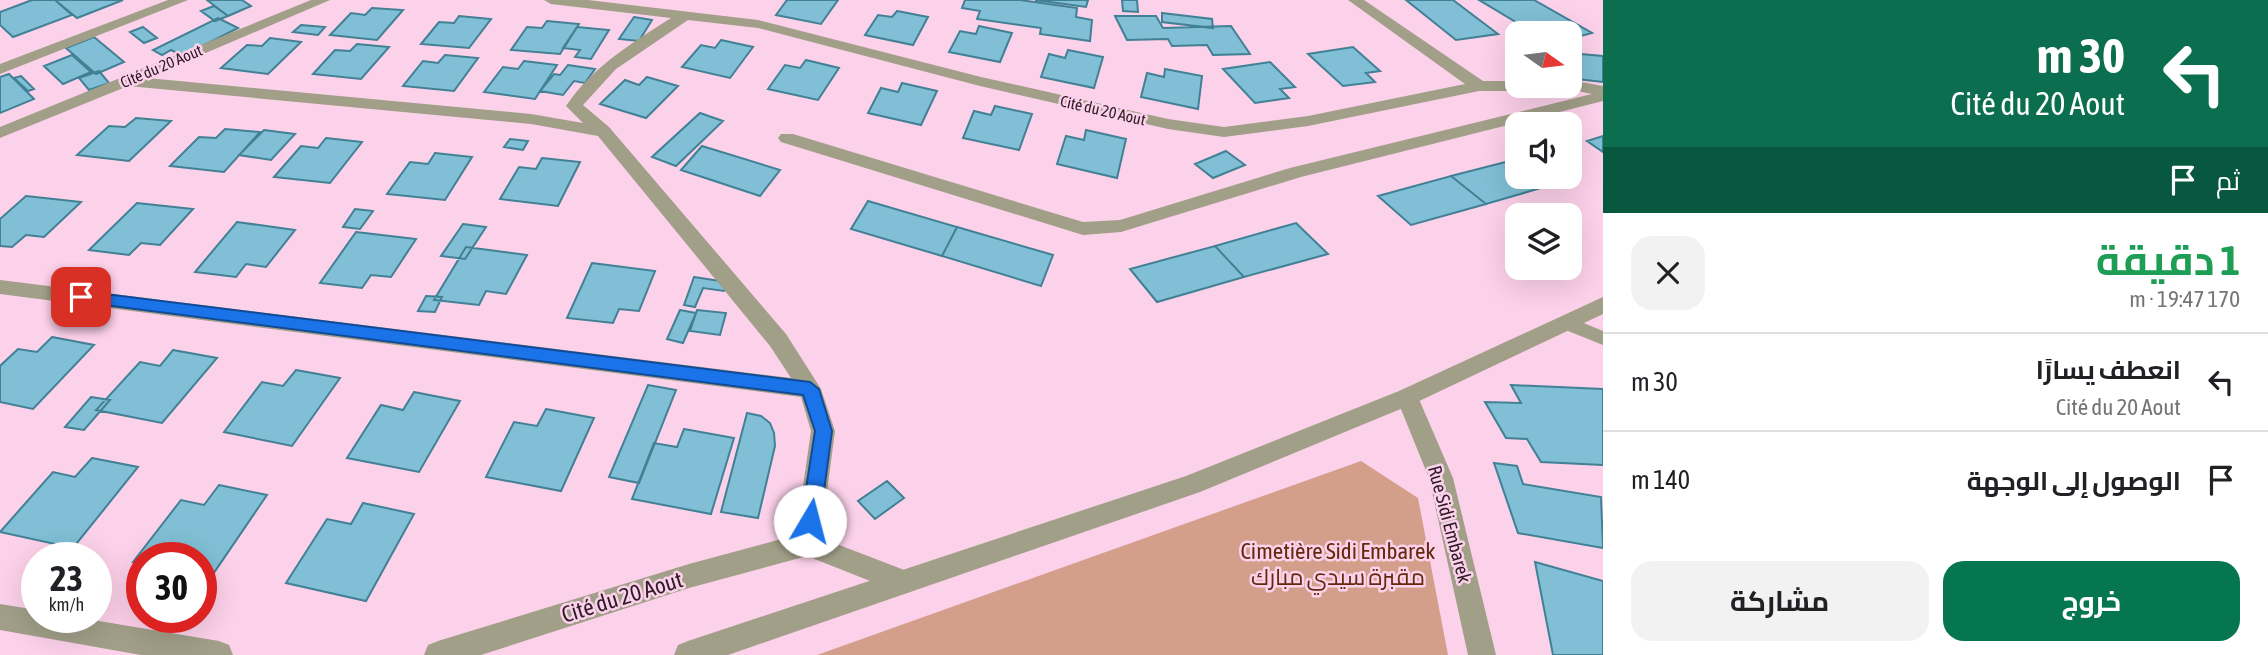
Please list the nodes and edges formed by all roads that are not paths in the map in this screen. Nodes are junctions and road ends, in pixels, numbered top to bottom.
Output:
1 (181, 0) edge
2 (323, 0) edge
3 (551, 0) edge
4 (1355, 0) edge
5 (688, 15) junction
6 (0, 69) edge
7 (125, 81) junction
8 (1479, 86) junction
9 (1505, 86) edge
10 (1582, 88) edge
11 (1603, 93) edge
12 (603, 131) junction
13 (0, 133) edge
14 (787, 138) dead end
15 (0, 287) edge
16 (1603, 305) edge
17 (1564, 322) junction
18 (1603, 338) edge
19 (810, 389) junction
20 (1407, 397) junction
21 (807, 544) junction
22 (903, 582) junction
23 (0, 617) edge
24 (219, 655) edge
25 (438, 655) edge
26 (688, 655) edge
27 (1482, 655) edge

1 - 6 street
2 - 7 street, Cité du 20 Aout
3 - 5 street, Cité du 20 Aout
4 - 8 street
5 - 8 street, Cité du 20 Aout
5 - 12 street
7 - 12 street
7 - 13 street, Cité du 20 Aout
8 - 9 street, Cité du 20 Aout
10 - 11 street
11 - 14 street
12 - 19 street
15 - 19 street
16 - 17 street
17 - 18 lane
17 - 20 street
19 - 21 street
20 - 22 street
20 - 27 street, Rue Sidi Embarek
21 - 22 street
21 - 25 street, Cité du 20 Aout
22 - 26 street
23 - 24 street

